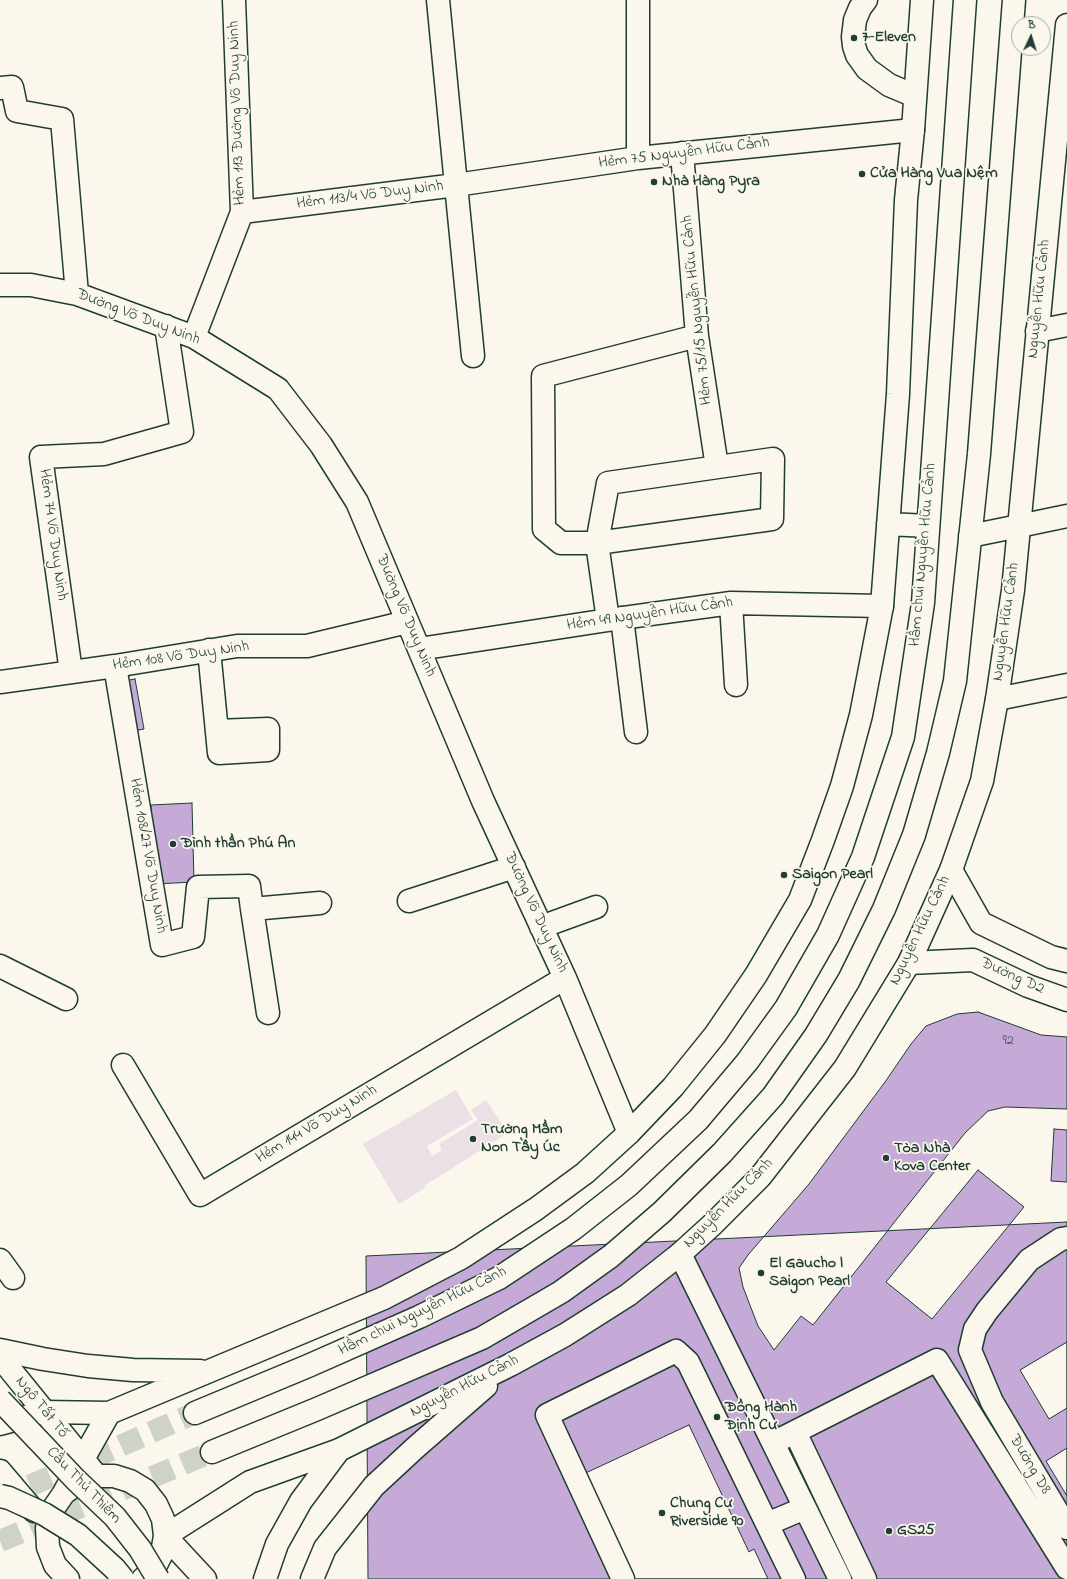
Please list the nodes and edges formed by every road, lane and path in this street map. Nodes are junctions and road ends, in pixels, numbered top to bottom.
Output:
1 (234, 0) edge
2 (438, 0) edge
3 (638, 0) edge
4 (866, 0) edge
5 (922, 0) edge
6 (966, 0) edge
7 (1014, 0) edge
8 (1067, 25) edge
9 (0, 88) edge
10 (915, 96) junction
11 (913, 130) junction
12 (682, 153) junction
13 (638, 158) junction
14 (456, 185) junction
15 (242, 212) junction
16 (0, 285) edge
17 (77, 294) junction
18 (1067, 325) edge
19 (166, 326) junction
20 (1037, 331) junction
21 (697, 336) junction
22 (194, 337) junction
23 (473, 356) dead end
24 (717, 467) junction
25 (1067, 516) edge
26 (888, 524) junction
27 (928, 526) junction
28 (1018, 526) junction
29 (970, 536) junction
30 (597, 543) junction
31 (731, 603) junction
32 (882, 606) junction
33 (615, 619) junction
34 (407, 622) junction
35 (419, 648) junction
36 (209, 650) junction
37 (115, 666) junction
38 (71, 672) junction
39 (0, 682) edge
40 (736, 685) dead end
41 (1062, 692) edge
42 (996, 699) junction
43 (217, 731) dead end
44 (636, 732) dead end
45 (514, 867) junction
46 (951, 870) junction
47 (409, 901) dead end
48 (320, 903) dead end
49 (596, 907) dead end
50 (252, 908) junction
51 (541, 927) junction
52 (1067, 961) edge
53 (909, 963) junction
54 (0, 966) edge
55 (565, 978) junction
56 (66, 999) dead end
57 (1067, 1000) edge
58 (268, 1013) dead end
59 (123, 1065) dead end
60 (629, 1133) junction
61 (1067, 1238) edge
62 (680, 1254) junction
63 (0, 1260) edge
64 (13, 1278) dead end
65 (0, 1350) edge
66 (0, 1357) edge
67 (510, 1365) junction
68 (210, 1371) junction
69 (0, 1400) edge
70 (44, 1412) junction
71 (109, 1413) junction
72 (195, 1413) tunnel mouth
73 (0, 1424) edge
74 (795, 1432) junction
75 (773, 1443) junction
76 (339, 1450) junction
77 (212, 1452) tunnel mouth
78 (83, 1460) junction
79 (0, 1471) edge
80 (97, 1476) junction
81 (64, 1493) junction
82 (0, 1496) edge
83 (805, 1508) junction
84 (767, 1524) junction
85 (47, 1528) junction
86 (1067, 1528) edge
87 (165, 1536) junction
88 (1067, 1568) edge
89 (68, 1579) edge
90 (123, 1579) edge
91 (144, 1579) edge
92 (158, 1579) edge
93 (205, 1579) edge
94 (265, 1579) edge
95 (312, 1579) edge
96 (623, 1579) edge
97 (794, 1579) edge
98 (840, 1579) edge
99 (865, 1579) edge

1 - 15 main road, Hẻm 113 Đường Võ Duy Ninh
2 - 14 main road, Hẻm 113/4 Võ Duy Ninh
3 - 13 main road
4 - 10 main road
5 - 10 main road
6 - 27 main road, Hầm chui Nguyễn Hữu Cảnh
7 - 29 main road
8 - 20 main road, Nguyễn Hữu Cảnh
9 - 17 main road
10 - 11 main road
11 - 12 main road, Hẻm 75 Nguyễn Hữu Cảnh
11 - 26 main road
12 - 13 main road, Hẻm 75 Nguyễn Hữu Cảnh
12 - 21 main road, Hẻm 75/15 Nguyễn Hữu Cảnh
13 - 14 main road, Hẻm 75 Nguyễn Hữu Cảnh
14 - 15 main road, Hẻm 113/4 Võ Duy Ninh
14 - 23 main road
15 - 22 main road, Hẻm 113 Đường Võ Duy Ninh
16 - 17 main road, Đường Võ Duy Ninh
17 - 19 main road, Đường Võ Duy Ninh
18 - 20 main road
19 - 22 main road, Đường Võ Duy Ninh
19 - 38 main road, Hẻm 74 Võ Duy Ninh
20 - 28 main road, Nguyễn Hữu Cảnh
21 - 24 main road, Hẻm 75/15 Nguyễn Hữu Cảnh
21 - 30 main road
22 - 34 main road, Đường Võ Duy Ninh
24 - 30 main road
24 - 30 main road
25 - 28 main road
26 - 27 main road
26 - 32 main road
27 - 72 main road, Hầm chui Nguyễn Hữu Cảnh
28 - 29 main road
28 - 42 main road, Nguyễn Hữu Cảnh
29 - 77 main road
30 - 33 main road
31 - 32 main road, Hẻm 49 Nguyễn Hữu Cảnh
31 - 33 main road, Hẻm 49 Nguyễn Hữu Cảnh
31 - 40 main road
32 - 60 main road
33 - 35 main road, Hẻm 49 Nguyễn Hữu Cảnh
33 - 44 main road
34 - 35 main road, Đường Võ Duy Ninh
34 - 36 main road, Hẻm 108 Võ Duy Ninh
35 - 45 main road, Đường Võ Duy Ninh
36 - 37 main road, Hẻm 108 Võ Duy Ninh
36 - 43 main road
37 - 38 main road, Hẻm 108 Võ Duy Ninh
37 - 50 main road, Hẻm 108/27 Võ Duy Ninh
38 - 39 main road, Hẻm 108 Võ Duy Ninh
41 - 42 main road
42 - 46 main road, Nguyễn Hữu Cảnh
45 - 47 main road
45 - 51 main road, Đường Võ Duy Ninh
46 - 52 main road
46 - 53 main road, Nguyễn Hữu Cảnh
48 - 50 main road
49 - 51 main road
50 - 58 main road
51 - 55 main road, Đường Võ Duy Ninh
53 - 57 main road, Đường D2
53 - 62 main road, Nguyễn Hữu Cảnh
54 - 56 main road
55 - 59 main road, Hẻm 144 Võ Duy Ninh
55 - 60 main road, Đường Võ Duy Ninh
60 - 68 main road
61 - 86 main road, Đường D8
62 - 67 main road, Nguyễn Hữu Cảnh
62 - 75 main road
63 - 64 main road
65 - 68 main road
66 - 70 main road, Ngô Tất Tố
67 - 76 main road, Nguyễn Hữu Cảnh
67 - 95 main road
68 - 71 main road
69 - 92 main road, Cầu Thủ Thiêm, bridge
70 - 71 main road
70 - 73 main road
70 - 78 main road, Ngô Tất Tố
71 - 78 main road
74 - 75 main road
74 - 88 main road
74 - 99 main road
75 - 83 main road
76 - 87 main road, Nguyễn Hữu Cảnh
76 - 94 main road
78 - 80 main road, Ngô Tất Tố
78 - 81 main road
79 - 85 main road
80 - 81 main road
80 - 87 main road
81 - 85 main road
82 - 90 main road, bridge
83 - 84 main road
83 - 98 main road
84 - 96 main road
84 - 97 main road
85 - 89 main road
87 - 91 main road
87 - 93 main road

